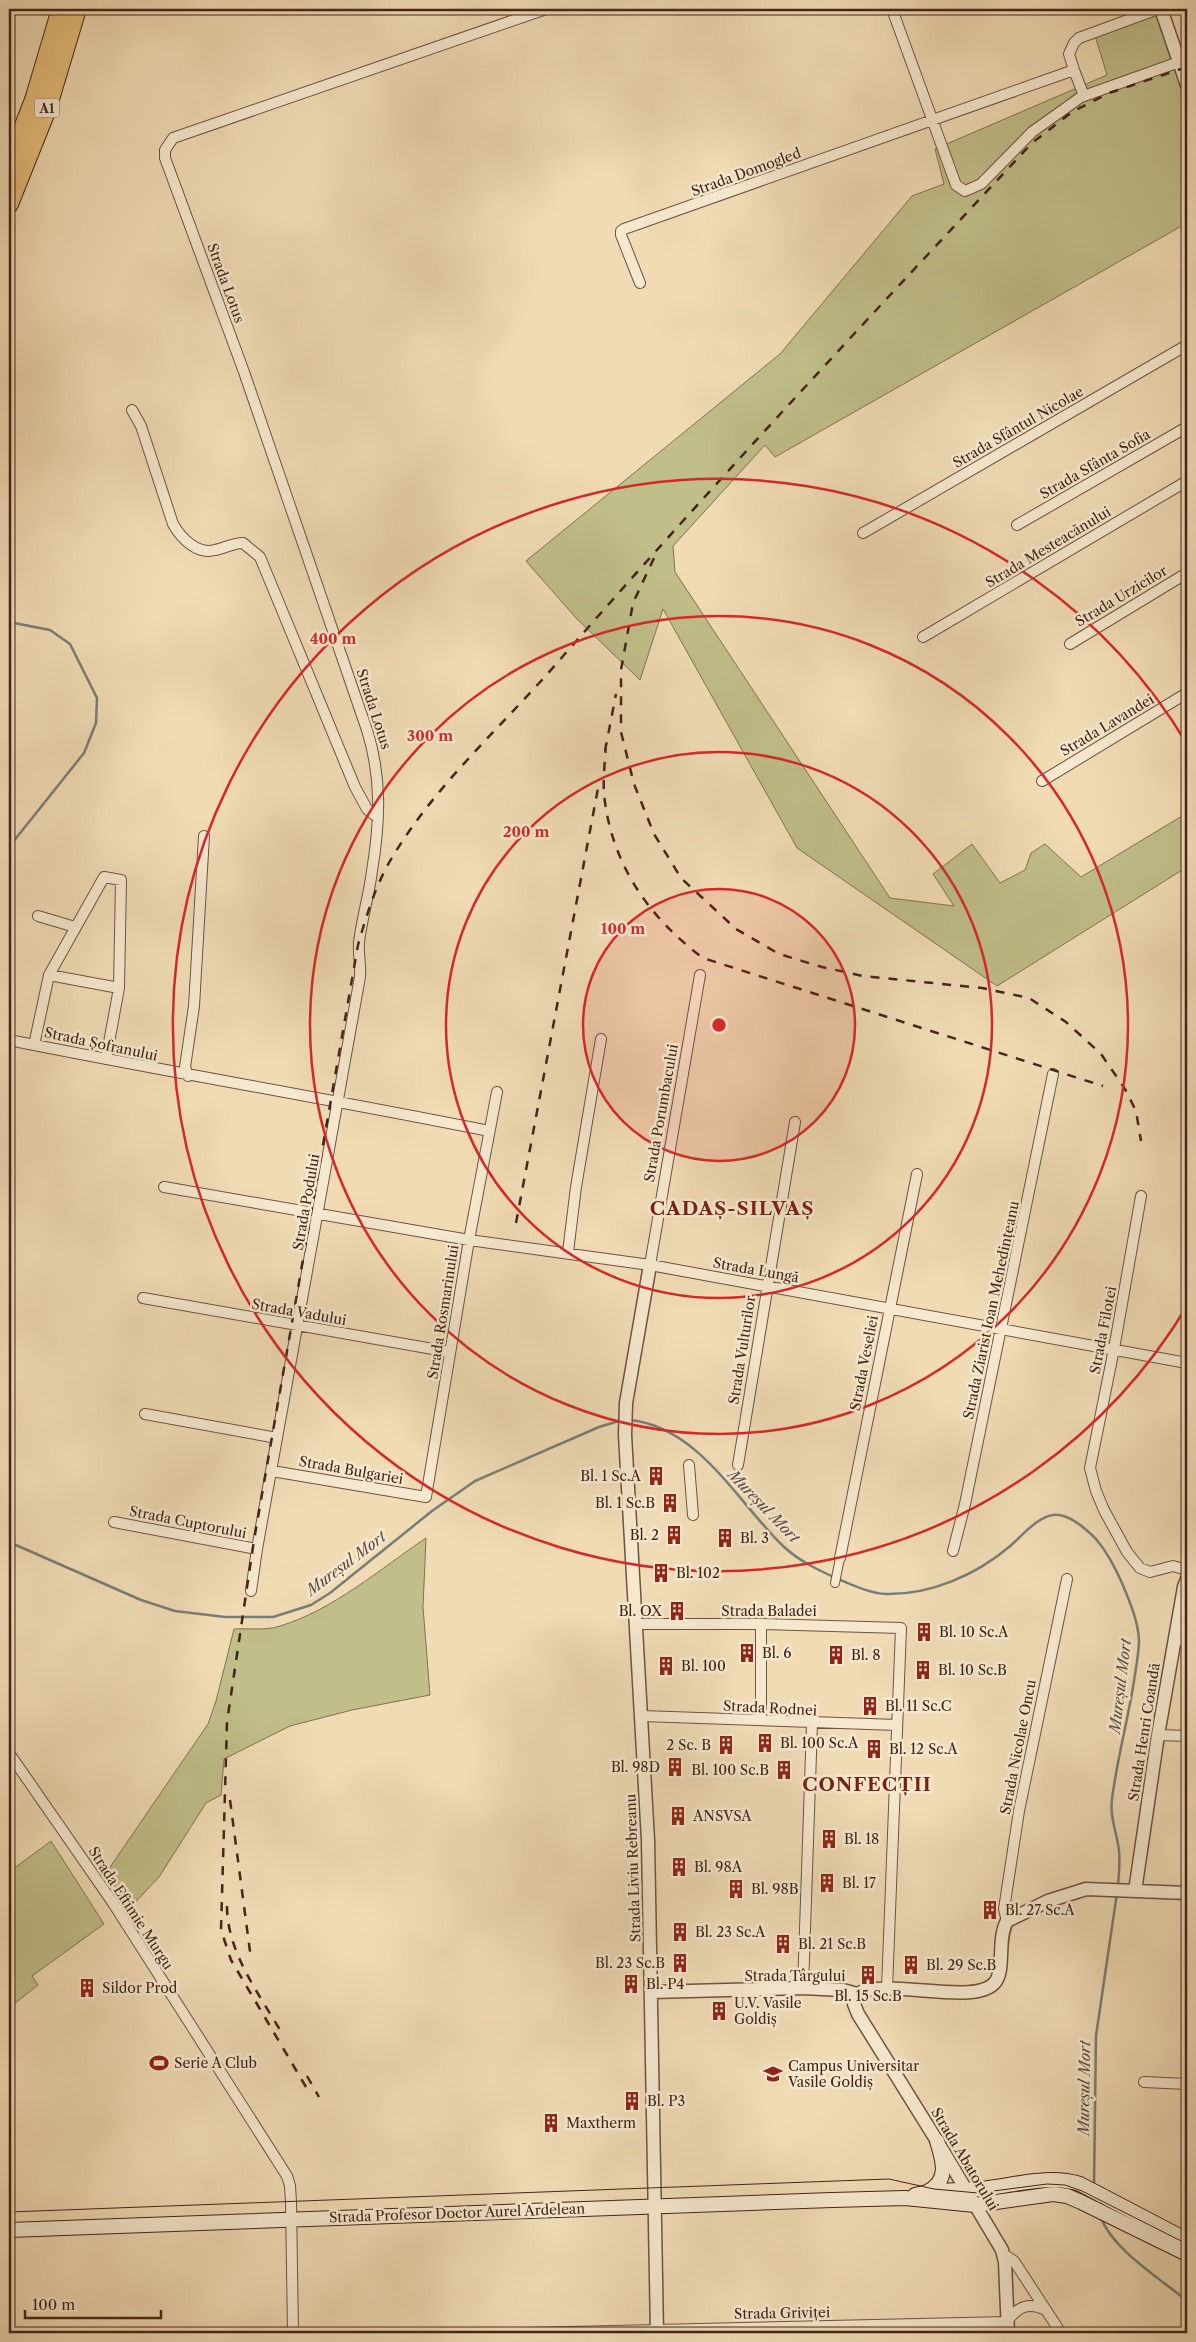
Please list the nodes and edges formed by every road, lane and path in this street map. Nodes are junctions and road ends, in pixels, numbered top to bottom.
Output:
1 (61, 9) edge
2 (77, 9) edge
3 (546, 9) edge
4 (892, 9) edge
5 (1159, 9) edge
6 (1074, 70) junction
7 (1184, 74) edge
8 (1084, 96) junction
9 (933, 120) junction
10 (9, 164) edge
11 (9, 204) edge
12 (640, 283) dead end
13 (1187, 344) edge
14 (132, 410) dead end
15 (1187, 427) edge
16 (1187, 481) edge
17 (1017, 525) dead end
18 (863, 533) dead end
19 (1187, 573) edge
20 (923, 637) dead end
21 (1070, 644) dead end
22 (1187, 693) edge
23 (1042, 780) dead end
24 (377, 817) junction
25 (204, 836) dead end
26 (38, 916) dead end
27 (75, 927) junction
28 (49, 975) junction
29 (700, 975) dead end
30 (119, 988) junction
31 (601, 1039) dead end
32 (9, 1040) edge
33 (34, 1045) junction
34 (106, 1059) junction
35 (1053, 1074) dead end
36 (188, 1076) junction
37 (497, 1092) dead end
38 (338, 1101) junction
39 (795, 1122) dead end
40 (489, 1131) junction
41 (917, 1174) dead end
42 (164, 1187) dead end
43 (1141, 1196) dead end
44 (318, 1213) junction
45 (469, 1240) junction
46 (568, 1252) junction
47 (650, 1265) junction
48 (767, 1287) junction
49 (143, 1298) dead end
50 (889, 1308) junction
51 (298, 1325) junction
52 (1000, 1329) junction
53 (1114, 1349) junction
54 (450, 1352) junction
55 (1187, 1363) edge
56 (626, 1403) joint
57 (145, 1414) dead end
58 (277, 1438) junction
59 (689, 1465) dead end
60 (738, 1465) dead end
61 (272, 1471) junction
62 (426, 1497) joint
63 (693, 1515) dead end
64 (114, 1522) dead end
65 (257, 1549) junction
66 (953, 1551) dead end
67 (840, 1558) joint
68 (1187, 1570) edge
69 (1187, 1578) edge
70 (1067, 1579) dead end
71 (835, 1583) dead end
72 (251, 1591) dead end
73 (637, 1624) junction
74 (761, 1624) junction
75 (1181, 1640) edge
76 (642, 1716) junction
77 (761, 1720) junction
78 (812, 1724) junction
79 (897, 1725) junction
80 (1158, 1735) junction
81 (1187, 1736) edge
82 (9, 1753) edge
83 (1135, 1891) junction
84 (1187, 1894) edge
85 (1007, 1921) junction
86 (803, 1988) junction
87 (887, 1988) junction
88 (652, 1992) junction
89 (857, 1994) junction
90 (1144, 2082) dead end
91 (1187, 2084) edge
92 (938, 2141) junction
93 (967, 2190) junction
94 (927, 2192) junction
95 (905, 2198) junction
96 (975, 2205) junction
97 (655, 2206) junction
98 (292, 2220) junction
99 (9, 2230) edge
100 (1187, 2240) edge
101 (1004, 2254) junction
102 (1187, 2254) edge
103 (1046, 2310) junction
104 (1008, 2325) edge
105 (893, 2329) edge
106 (657, 2331) edge
107 (293, 2333) edge
108 (527, 2333) edge
109 (1062, 2333) edge

1 - 10 highway, A1
2 - 11 highway, A1
3 - 24 street, Strada Lotus
4 - 9 street
5 - 6 street
5 - 7 street
6 - 8 street
6 - 9 street, Strada Domogled
7 - 8 street
8 - 9 street
9 - 12 street, Strada Domogled
13 - 18 street, Strada Sfântul Nicolae
14 - 24 street
15 - 17 street, Strada Sfânta Sofia
16 - 20 street, Strada Mesteacănului
19 - 21 street, Strada Urzicilor
22 - 23 street, Strada Lavandei
24 - 38 street, Strada Podului
25 - 36 street
26 - 27 street
27 - 28 street
27 - 30 street
28 - 30 street
28 - 33 street
29 - 47 street, Strada Porumbacului
30 - 34 street
31 - 46 street
32 - 33 street, Strada Șofranului
33 - 34 street, Strada Șofranului
34 - 36 street, Strada Șofranului
35 - 52 street, Strada Ziarist Ioan Mehedințeanu
36 - 38 street
37 - 40 street, Strada Rosmarinului
38 - 40 street
38 - 44 street, Strada Podului
39 - 48 street, Strada Vulturilor
40 - 45 street, Strada Rosmarinului
41 - 50 street, Strada Veseliei
42 - 44 street, Strada Lungă
43 - 53 street, Strada Filotei
44 - 45 street, Strada Lungă
44 - 51 street, Strada Podului
45 - 46 street, Strada Lungă
45 - 54 street, Strada Rosmarinului
46 - 47 street, Strada Lungă
47 - 48 street, Strada Lungă
47 - 56 street, Strada Porumbacului
48 - 50 street, Strada Lungă
48 - 60 street, Strada Vulturilor
49 - 51 street, Strada Vadului
50 - 52 street, Strada Lungă
50 - 67 street, Strada Veseliei
51 - 54 street, Strada Vadului
51 - 58 street, Strada Podului
52 - 53 street, Strada Lungă
52 - 66 street, Strada Ziarist Ioan Mehedințeanu
53 - 55 street, Strada Lungă
53 - 68 street, Strada Filotei
54 - 62 street, Strada Rosmarinului
56 - 73 street, Strada Liviu Rebreanu
57 - 58 street
58 - 61 street, Strada Podului
59 - 63 street
61 - 62 street, Strada Bulgariei
61 - 65 street, Strada Podului
64 - 65 street, Strada Cuptorului
65 - 72 street, Strada Podului
67 - 71 street
69 - 75 street, Strada Henri Coandă
70 - 85 street, Strada Nicolae Oncu
73 - 74 street, Strada Baladei
73 - 76 street, Strada Liviu Rebreanu
74 - 77 street
74 - 79 street, Strada Baladei
75 - 80 street, Strada Henri Coandă
76 - 77 street, Strada Rodnei
76 - 88 street, Strada Liviu Rebreanu
77 - 78 street, Strada Rodnei
78 - 79 street, Strada Rodnei
78 - 86 street
79 - 87 street
80 - 81 street
80 - 83 street, Strada Henri Coandă
82 - 98 street, Strada Eftimie Murgu
83 - 84 street
83 - 85 street
85 - 87 street, Strada Târgului
86 - 88 street, Strada Târgului
86 - 89 street, Strada Târgului
87 - 89 street, Strada Târgului
88 - 97 street, Strada Liviu Rebreanu
89 - 92 street, Strada Abatorului
90 - 91 street
92 - 93 street, Strada Abatorului
92 - 94 main road
93 - 94 main road, Strada Profesor Doctor Aurel Ardelean
93 - 96 street, Strada Abatorului
93 - 100 main road, Strada Profesor Doctor Aurel Ardelean
94 - 95 main road, Strada Profesor Doctor Aurel Ardelean
95 - 96 main road, Strada Profesor Doctor Aurel Ardelean
95 - 97 main road, Strada Profesor Doctor Aurel Ardelean
96 - 101 street, Strada Abatorului
96 - 102 main road, Strada Profesor Doctor Aurel Ardelean
97 - 98 main road, Strada Profesor Doctor Aurel Ardelean
97 - 106 street, Strada Liviu Rebreanu
98 - 99 main road, Strada Profesor Doctor Aurel Ardelean
98 - 107 street, Strada Eftimie Murgu
101 - 103 street, Strada Abatorului
101 - 104 street
103 - 104 street
103 - 109 street, Strada Abatorului
104 - 105 street, Strada Griviței
105 - 106 street, Strada Griviței
106 - 108 street, Strada Griviței

